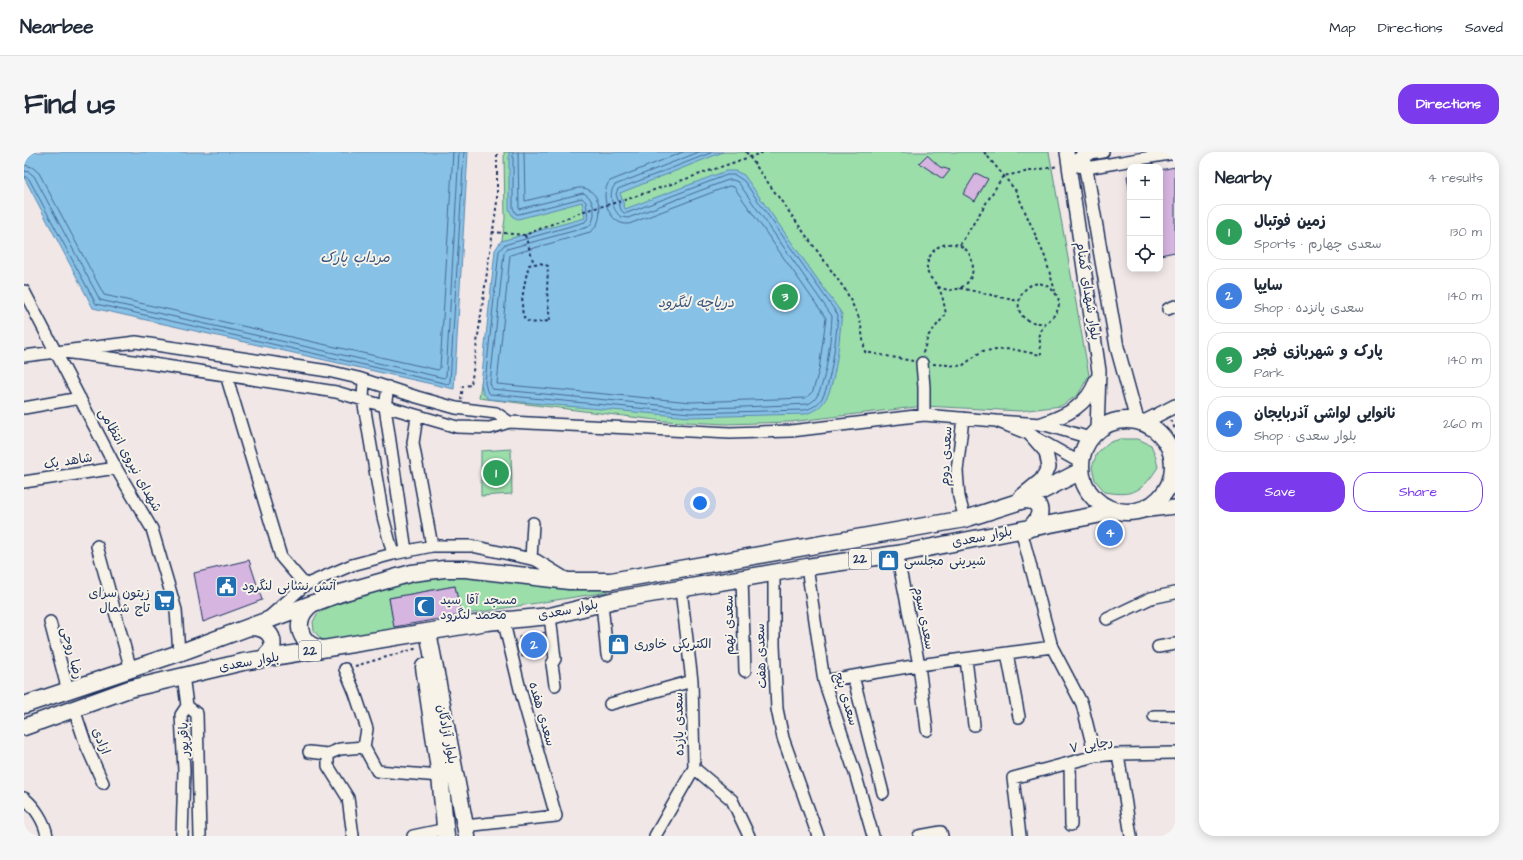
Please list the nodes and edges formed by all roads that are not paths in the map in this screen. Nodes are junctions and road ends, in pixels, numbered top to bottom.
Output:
1 (1103, 152) edge
2 (1175, 153) edge
3 (1068, 158) edge
4 (1084, 159) edge
5 (24, 292) edge
6 (56, 351) junction
7 (24, 356) edge
8 (922, 363) road end
9 (1099, 371) junction
10 (226, 375) junction
11 (364, 380) junction
12 (388, 387) junction
13 (80, 398) junction
14 (363, 399) junction
15 (1175, 406) edge
16 (385, 407) junction
17 (24, 408) edge
18 (924, 415) junction
19 (417, 416) junction
20 (963, 418) junction
21 (996, 421) junction
22 (1140, 421) junction
23 (509, 422) junction
24 (1042, 424) junction
25 (1093, 434) junction
26 (1031, 435) junction
27 (1081, 467) junction
28 (116, 468) junction
29 (1174, 468) edge
30 (24, 482) edge
31 (1017, 502) junction
32 (1175, 507) edge
33 (1124, 512) junction
34 (964, 519) junction
35 (533, 523) dead end
36 (1024, 529) junction
37 (97, 546) dead end
38 (432, 546) junction
39 (406, 551) junction
40 (393, 554) junction
41 (897, 554) junction
42 (531, 559) junction
43 (807, 567) junction
44 (774, 572) junction
45 (742, 578) junction
46 (569, 581) junction
47 (305, 585) junction
48 (681, 590) junction
49 (1175, 593) edge
50 (313, 603) junction
51 (602, 603) junction
52 (550, 616) junction
53 (503, 619) junction
54 (1107, 619) dead end
55 (50, 622) dead end
56 (257, 624) junction
57 (422, 638) junction
58 (1175, 644) edge
59 (1052, 647) junction
60 (1158, 647) dead end
61 (322, 649) junction
62 (179, 653) junction
63 (1007, 653) junction
64 (607, 655) dead end
65 (966, 659) junction
66 (259, 660) junction
67 (919, 665) junction
68 (345, 668) road end
69 (131, 670) junction
70 (745, 671) dead end
71 (183, 675) junction
72 (853, 676) junction
73 (692, 681) junction
74 (824, 681) junction
75 (555, 685) dead end
76 (68, 691) junction
77 (610, 704) dead end
78 (24, 705) edge
79 (187, 706) junction
80 (74, 709) junction
81 (1154, 716) dead end
82 (1175, 716) edge
83 (1019, 717) dead end
84 (974, 725) dead end
85 (24, 726) edge
86 (927, 730) dead end
87 (364, 747) junction
88 (309, 752) dead end
89 (1175, 753) edge
90 (328, 754) junction
91 (1118, 754) junction
92 (1095, 756) junction
93 (1070, 762) junction
94 (694, 768) junction
95 (440, 776) junction
96 (103, 783) dead end
97 (884, 792) dead end
98 (24, 798) edge
99 (1072, 825) dead end
100 (466, 831) edge
101 (446, 832) edge
102 (745, 834) edge
103 (47, 836) edge
104 (182, 836) edge
105 (200, 836) edge
106 (353, 836) edge
107 (413, 836) edge
108 (655, 836) edge
109 (818, 836) edge
110 (873, 836) edge
111 (919, 836) edge
112 (942, 836) edge
113 (1020, 836) edge
114 (1131, 836) edge

1 - 4 street
2 - 4 street
3 - 4 street
3 - 9 main road, بلوار شهدای گمنام
4 - 22 main road, بلوار شهدای گمنام
5 - 6 street, شهدای نیروی انتظامی
6 - 7 street
6 - 10 street
6 - 11 street
6 - 13 street, شهدای نیروی انتظامی
8 - 18 street
9 - 24 main road
9 - 25 main road, بلوار شهدای گمنام
10 - 14 street
10 - 47 street
11 - 12 street
11 - 14 street
12 - 16 street
12 - 23 street
13 - 17 street
13 - 28 street, شهدای نیروی انتظامی
14 - 16 street
14 - 40 street
15 - 22 main road
16 - 19 street
16 - 39 street
18 - 20 street
18 - 23 street
19 - 23 street
19 - 38 street
20 - 21 street
20 - 34 street, سعدی دوم
21 - 24 street
21 - 26 street
22 - 25 highway
22 - 29 highway, 22
24 - 25 street
25 - 27 highway
26 - 27 street
26 - 31 main road
27 - 31 highway, بلوار سعدی / 22
27 - 33 highway
28 - 30 street, شاهد یک
28 - 62 street, شهدای نیروی انتظامی
29 - 33 highway, 22
31 - 34 highway, بلوار سعدی / 22
31 - 36 highway
32 - 33 main road
33 - 36 highway, بلوار سعدی / 22
34 - 46 highway, بلوار سعدی / 22
35 - 42 street
36 - 41 highway, بلوار سعدی / 22
36 - 59 street
37 - 69 street
38 - 39 street
38 - 42 street
39 - 40 street
40 - 47 street
41 - 43 highway, بلوار سعدی / 22
41 - 67 street, سعدی سوم
42 - 46 street
43 - 44 highway, بلوار سعدی / 22
43 - 74 street, سعدی پنج
44 - 45 highway, بلوار سعدی / 22
44 - 109 street, سعدی هفت
45 - 48 highway, بلوار سعدی / 22
45 - 70 street, سعدی نهم
46 - 50 highway, بلوار سعدی / 22
47 - 56 street
48 - 51 highway, بلوار سعدی / 22
48 - 73 street, سعدی یازده
49 - 54 street
50 - 56 highway, بلوار سعدی / 22
50 - 61 highway
51 - 52 highway, بلوار سعدی / 22
51 - 64 street
52 - 53 highway, بلوار سعدی / 22
52 - 75 street
53 - 57 highway, بلوار سعدی / 22
53 - 100 street, سعدی هفده
55 - 76 street, رضا روحی
56 - 62 highway, بلوار سعدی / 22
56 - 66 highway
57 - 61 highway, بلوار سعدی / 22
57 - 95 highway, بلوار آزادگان
57 - 100 highway, بلوار آزادگان
58 - 60 street
59 - 63 street
59 - 92 street
61 - 66 highway, بلوار سعدی / 22
62 - 69 highway, بلوار سعدی / 22
63 - 65 street
63 - 83 street
65 - 67 street
65 - 84 street
66 - 71 highway, بلوار سعدی / 22
67 - 72 street
67 - 86 street, سعدی سوم
68 - 87 street
69 - 76 highway, بلوار سعدی / 22
71 - 79 street
71 - 80 highway, بلوار سعدی / 22
72 - 74 street
72 - 97 street
73 - 77 street
73 - 94 street, سعدی یازده
74 - 110 street, سعدی پنج
76 - 78 highway, بلوار سعدی / 22
79 - 104 street, باقرپور
79 - 105 street, باقرپور
80 - 85 highway, بلوار سعدی / 22
80 - 96 street, ازادی
81 - 82 street
87 - 90 street
87 - 95 street
88 - 90 street
89 - 91 street, رجایی ۷
90 - 106 street
91 - 92 street, رجایی ۷
91 - 114 street
92 - 93 street, رجایی ۷
93 - 99 street
93 - 113 street, رجایی ۷
94 - 102 street, سعدی یازده
94 - 108 street
95 - 101 highway, بلوار آزادگان
98 - 103 street
100 - 101 highway
101 - 107 street
111 - 112 street

